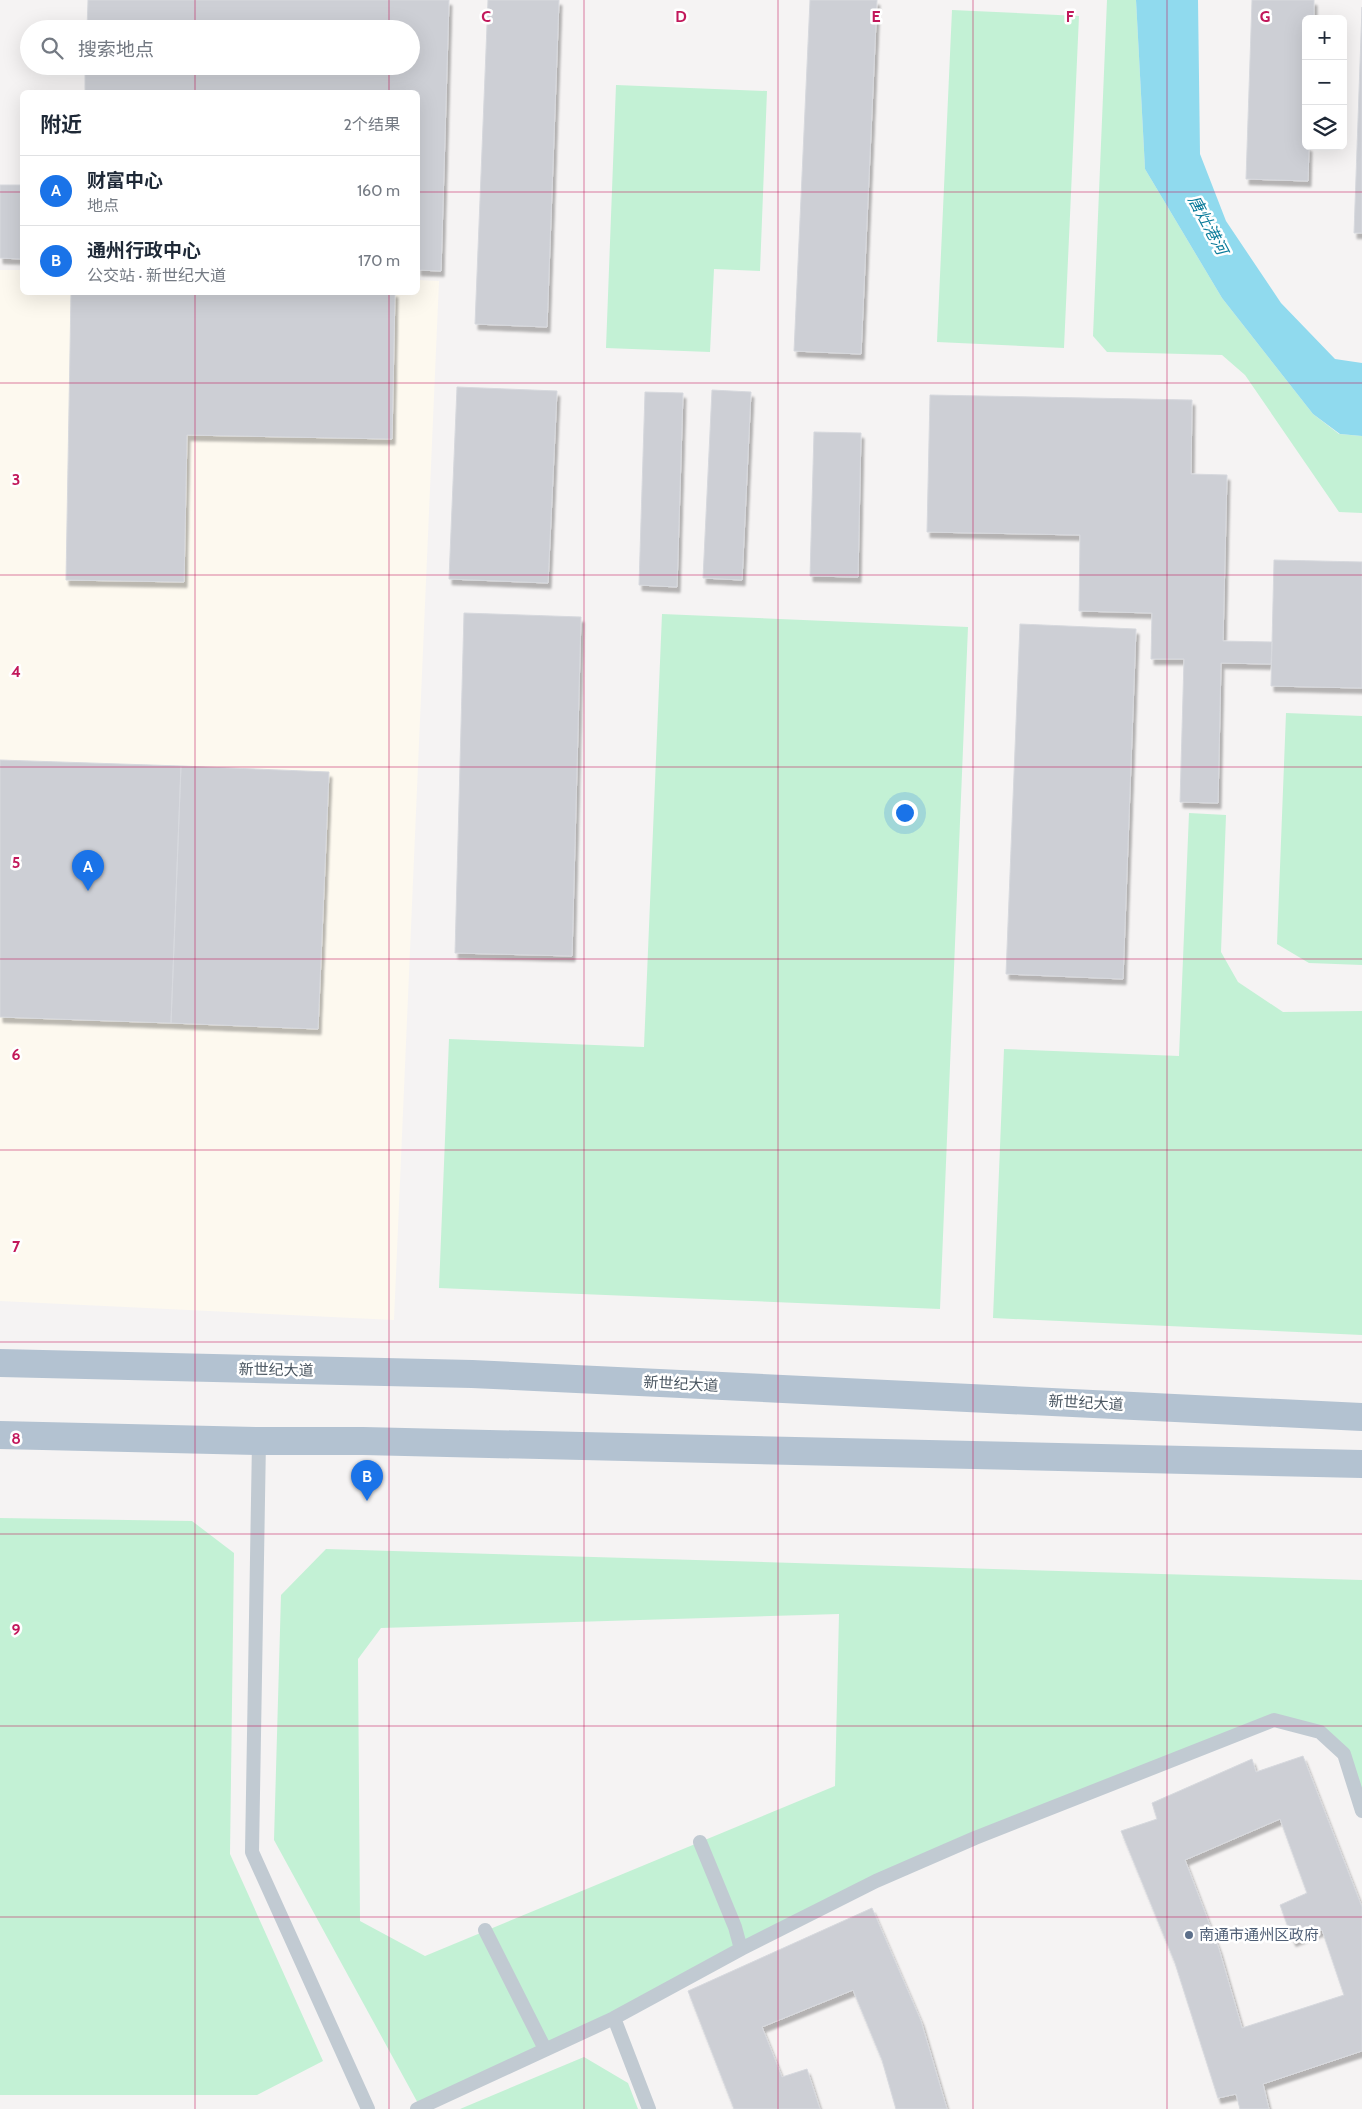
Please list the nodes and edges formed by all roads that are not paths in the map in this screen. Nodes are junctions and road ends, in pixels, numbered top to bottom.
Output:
1 (0, 1364) edge
2 (1362, 1416) edge
3 (0, 1435) edge
4 (259, 1441) junction
5 (1362, 1464) edge
6 (1362, 1811) edge
7 (700, 1842) dead end
8 (485, 1930) dead end
9 (741, 1949) junction
10 (614, 2018) junction
11 (545, 2049) junction
12 (368, 2109) edge
13 (417, 2109) edge
14 (649, 2109) edge

1 - 2 main road, 新世纪大道
3 - 4 main road
4 - 5 main road
4 - 12 lane
6 - 9 lane
7 - 9 lane
8 - 11 lane
9 - 10 lane
10 - 11 lane
10 - 14 lane
11 - 13 lane

